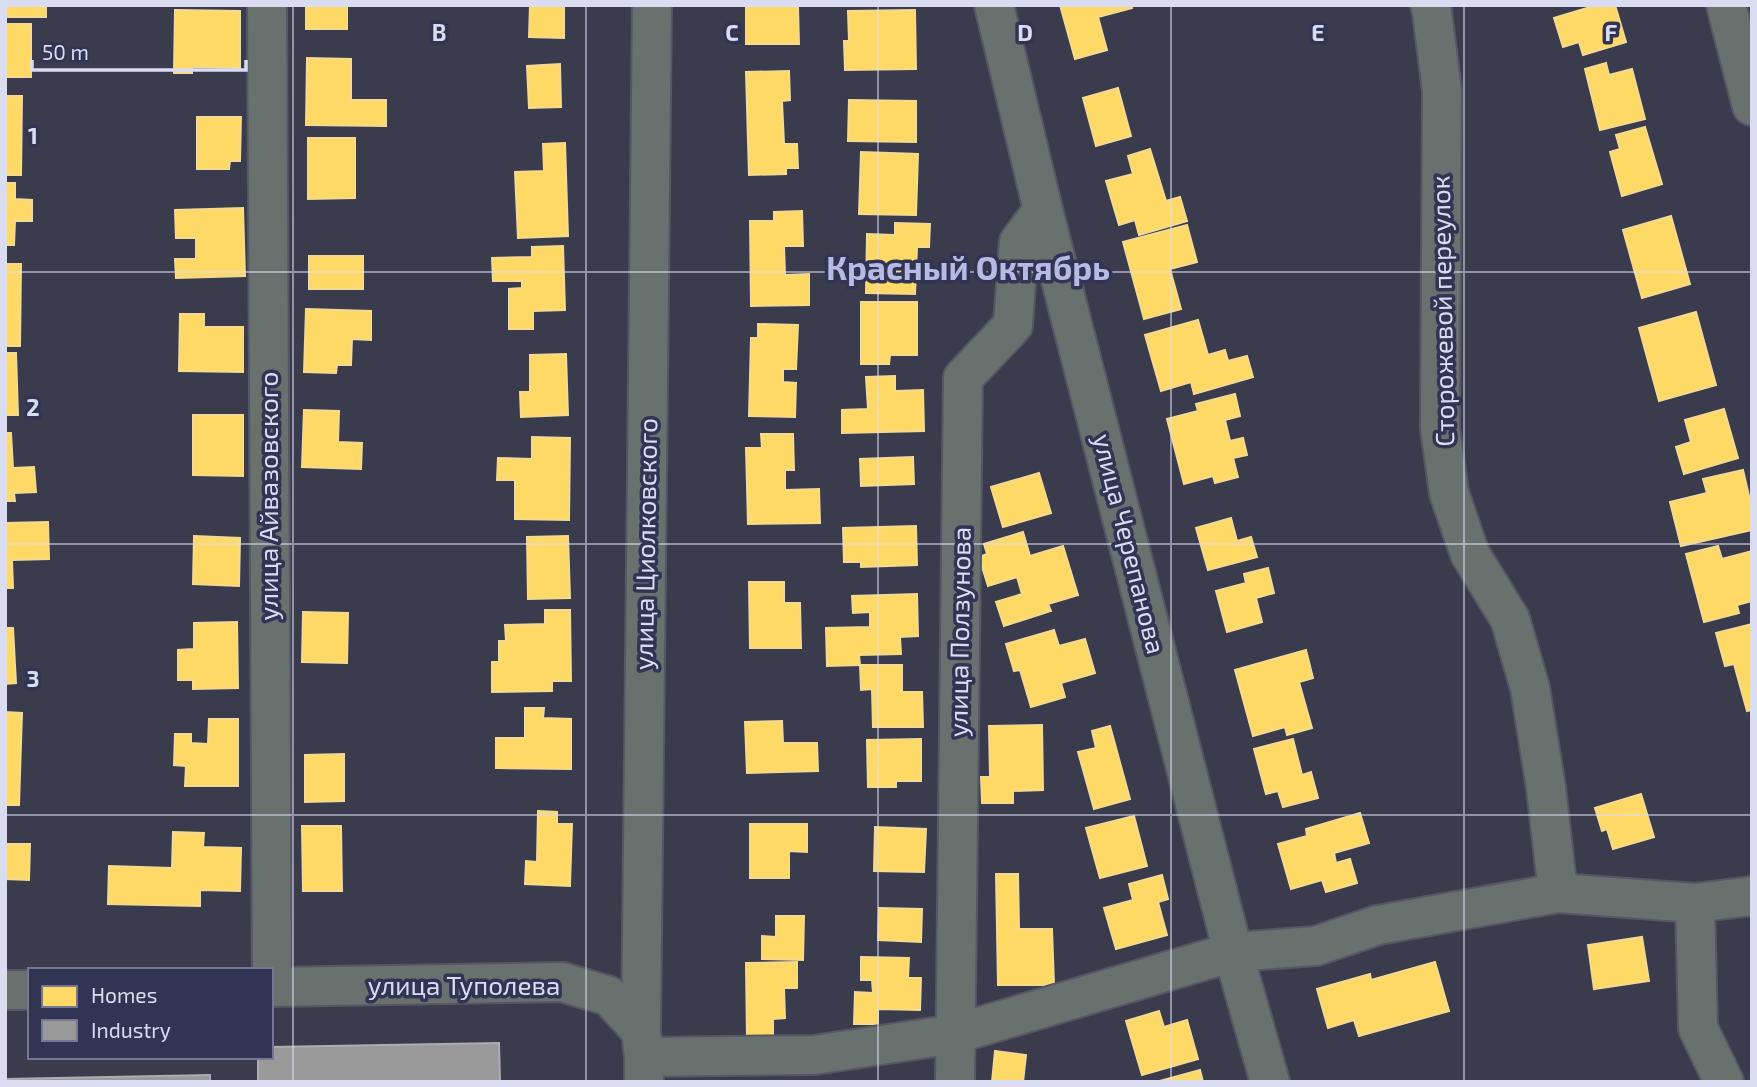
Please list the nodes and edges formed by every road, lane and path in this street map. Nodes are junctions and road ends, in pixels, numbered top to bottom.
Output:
1 (267, 5) edge
2 (652, 5) edge
3 (994, 5) edge
4 (1430, 5) edge
5 (1726, 5) edge
6 (1752, 106) edge
7 (1043, 210) junction
8 (1558, 893) junction
9 (1752, 895) edge
10 (1696, 904) junction
11 (1233, 952) junction
12 (271, 968) edge
13 (273, 987) edge
14 (5, 990) edge
15 (28, 990) edge
16 (955, 1034) junction
17 (643, 1056) edge
18 (955, 1082) edge
19 (1270, 1082) edge
20 (1724, 1082) edge

1 - 12 street, улица Айвазовского
2 - 17 street, улица Циолковского
3 - 7 street, улица Черепанова
4 - 8 street, Сторожевой переулок
5 - 6 street
7 - 11 street, улица Черепанова
7 - 16 street, улица Ползунова
8 - 10 street
8 - 11 street
9 - 10 street
10 - 20 street
11 - 16 street
11 - 19 street, улица Черепанова
13 - 17 street, улица Туполева
14 - 15 street
16 - 17 street
16 - 18 street, улица Ползунова

